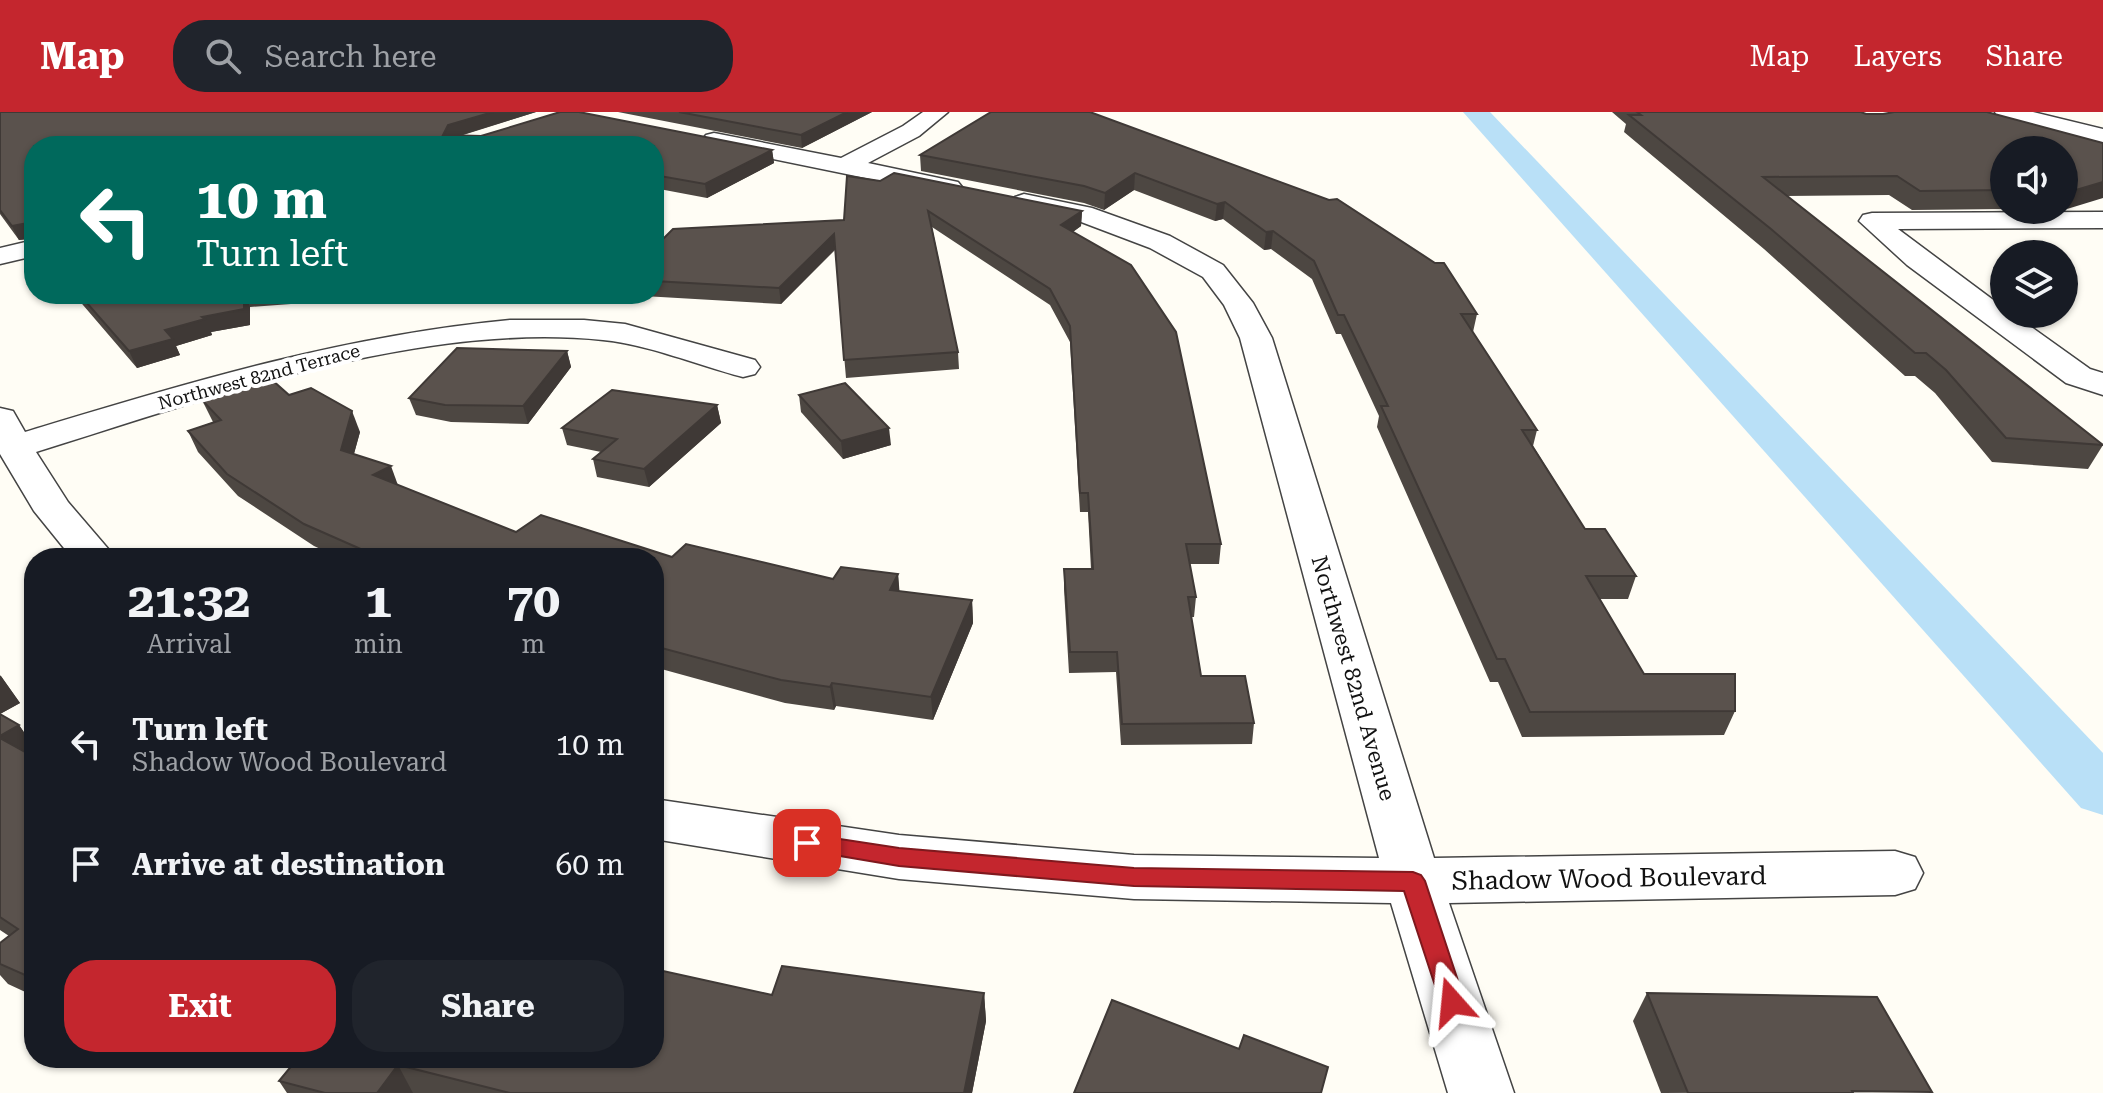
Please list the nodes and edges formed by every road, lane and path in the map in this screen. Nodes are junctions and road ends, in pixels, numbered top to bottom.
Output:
1 (937, 112) edge
2 (2006, 112) edge
3 (2097, 130) edge
4 (692, 136) edge
5 (845, 166) junction
6 (2103, 220) edge
7 (24, 250) edge
8 (0, 256) edge
9 (743, 367) dead end
10 (2103, 385) edge
11 (7, 433) edge
12 (84, 548) edge
13 (664, 821) edge
14 (1895, 873) dead end
15 (1413, 881) junction
16 (1481, 1093) edge

1 - 5 street
2 - 3 street
4 - 5 street
5 - 15 street, Northwest 82nd Avenue
6 - 10 street
7 - 8 street
9 - 11 street, Northwest 82nd Terrace
11 - 12 street
13 - 15 street, Shadow Wood Boulevard
14 - 15 street, Shadow Wood Boulevard
15 - 16 street, Northwest 82nd Avenue

